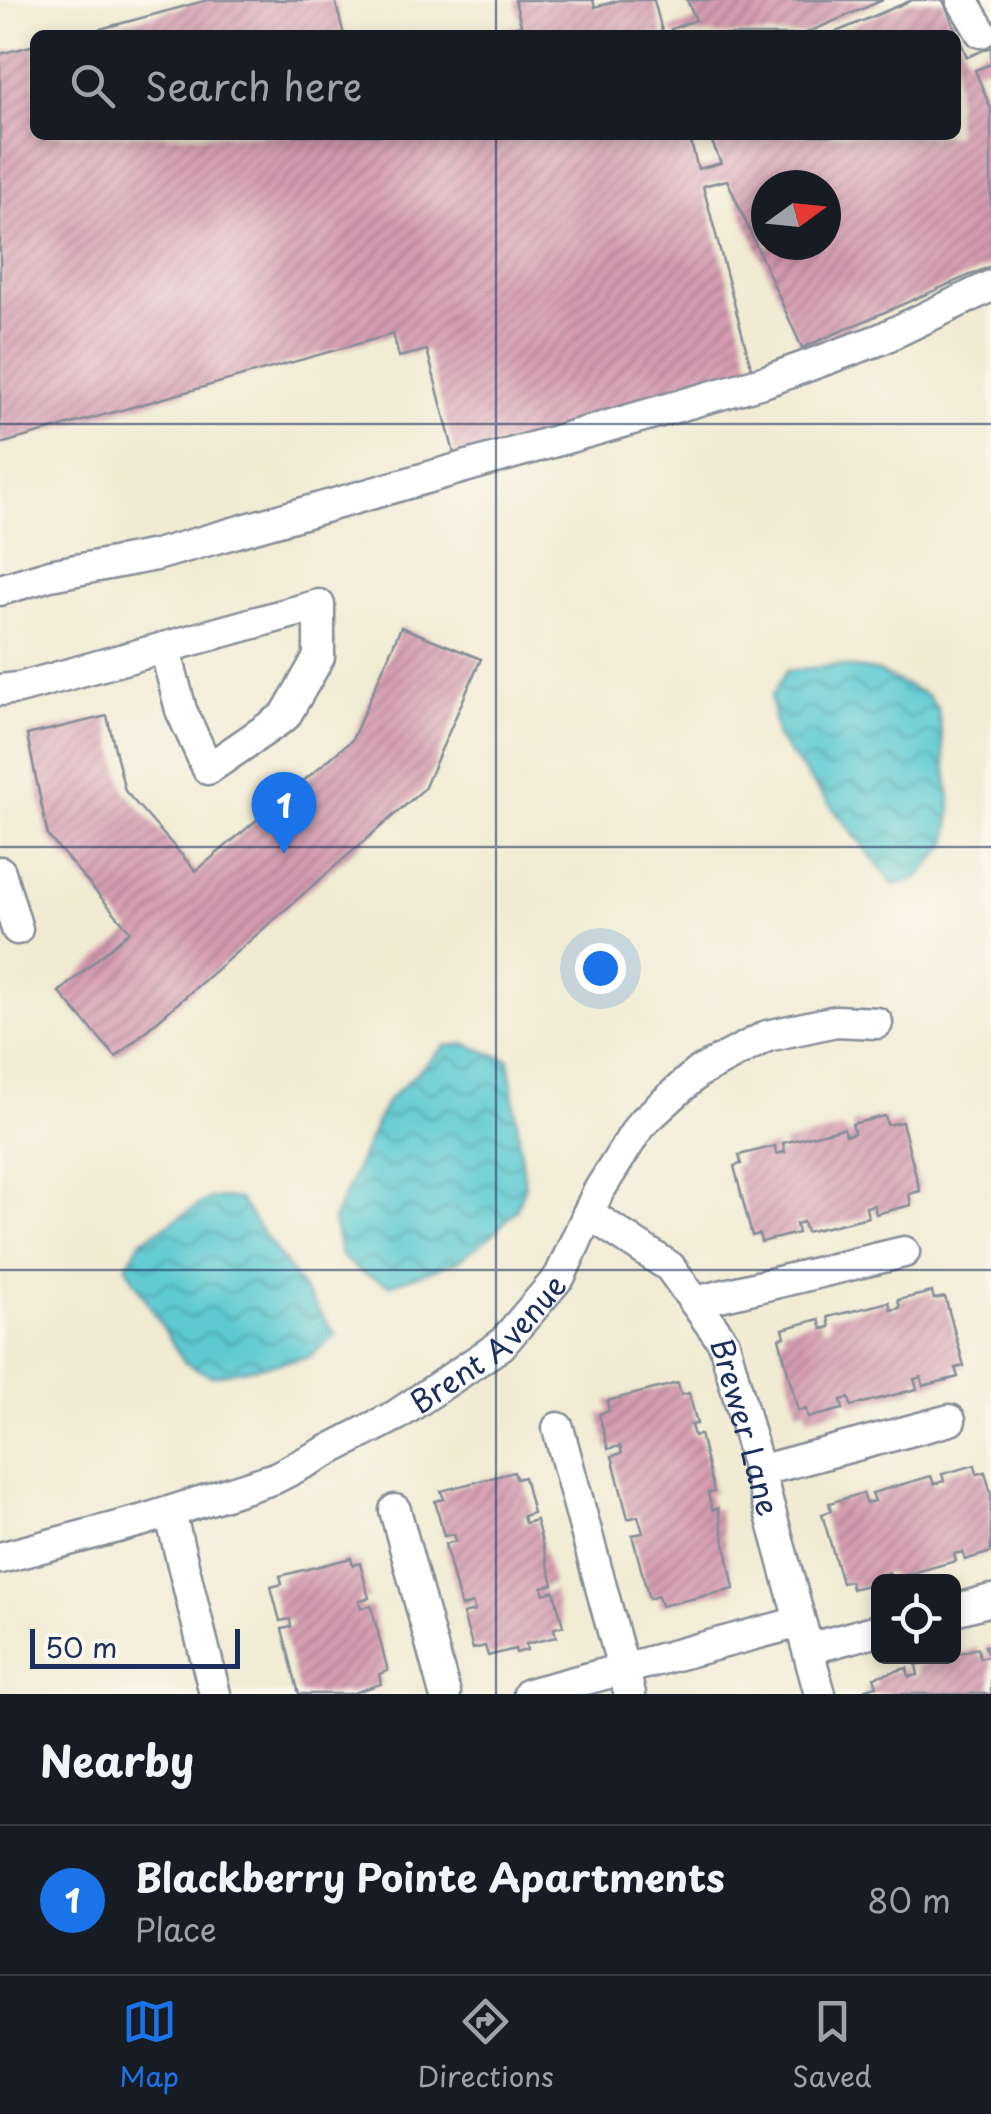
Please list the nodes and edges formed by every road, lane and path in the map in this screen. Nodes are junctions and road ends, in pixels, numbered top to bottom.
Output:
1 (962, 0) edge
2 (981, 32) dead end
3 (991, 286) edge
4 (0, 590) edge
5 (166, 648) junction
6 (0, 690) edge
7 (0, 872) edge
8 (17, 930) dead end
9 (877, 1023) dead end
10 (588, 1214) junction
11 (904, 1252) dead end
12 (694, 1302) junction
13 (950, 1420) dead end
14 (558, 1428) dead end
15 (759, 1472) junction
16 (395, 1510) dead end
17 (170, 1512) junction
18 (0, 1558) edge
19 (991, 1600) edge
20 (961, 1608) edge
21 (871, 1630) edge
22 (804, 1635) junction
23 (626, 1682) edge
24 (215, 1694) edge
25 (445, 1694) edge
26 (530, 1694) edge
27 (820, 1694) edge

1 - 2 street
3 - 4 street
5 - 5 street
5 - 6 street
7 - 8 street
9 - 10 street, Brent Avenue
10 - 12 street, Brewer Lane
10 - 17 street, Brent Avenue
11 - 12 street
12 - 15 street, Brewer Lane
13 - 15 street
14 - 23 street
15 - 22 street, Brewer Lane
16 - 25 street
17 - 18 street, Brent Avenue
17 - 24 street
19 - 20 street
21 - 22 street
22 - 23 street
22 - 27 street, Brewer Lane
23 - 26 street

